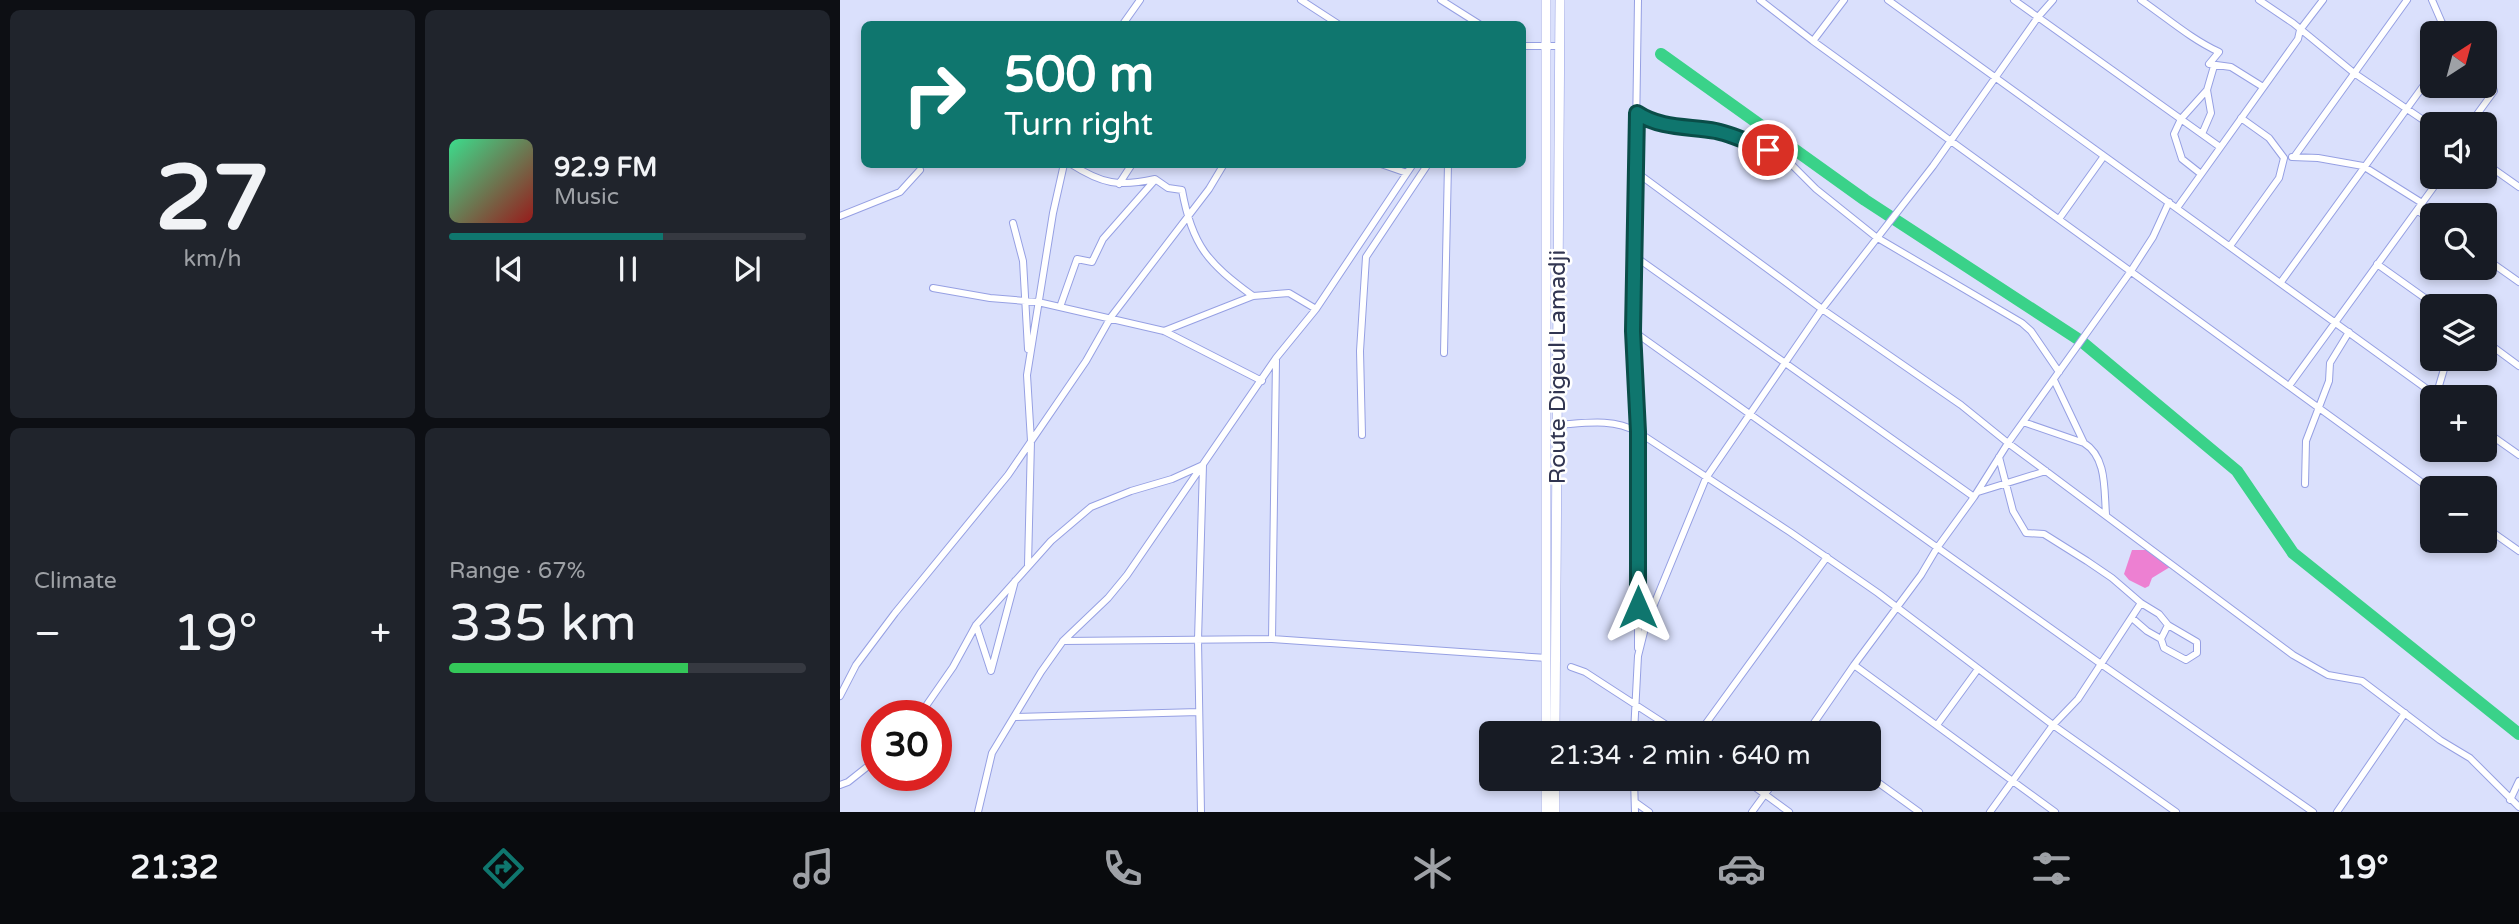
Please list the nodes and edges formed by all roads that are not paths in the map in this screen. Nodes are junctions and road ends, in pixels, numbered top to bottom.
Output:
1 (1140, 0) edge
2 (1301, 0) edge
3 (1441, 0) edge
4 (1546, 0) edge
5 (1560, 0) edge
6 (1637, 0) edge
7 (1760, 0) edge
8 (1844, 0) edge
9 (1888, 0) edge
10 (2014, 0) edge
11 (2053, 0) edge
12 (2141, 0) edge
13 (2259, 0) edge
14 (2323, 0) edge
15 (2406, 0) edge
16 (2432, 0) edge
17 (2038, 17) junction
18 (1125, 21) edge
19 (1333, 21) edge
20 (1474, 21) edge
21 (2441, 21) edge
22 (2300, 30) junction
23 (1813, 41) junction
24 (1526, 46) edge
25 (1546, 46) junction
26 (1560, 46) junction
27 (2214, 66) junction
28 (2354, 73) junction
29 (1995, 78) junction
30 (2263, 87) junction
31 (2207, 90) junction
32 (2420, 90) edge
33 (2406, 108) junction
34 (1637, 113) junction
35 (2241, 118) junction
36 (2420, 118) edge
37 (2181, 119) junction
38 (2203, 134) junction
39 (1949, 140) junction
40 (2220, 147) junction
41 (2104, 156) junction
42 (2294, 157) junction
43 (2284, 158) junction
44 (2363, 166) junction
45 (1063, 168) edge
46 (1077, 168) edge
47 (1129, 168) edge
48 (1222, 168) edge
49 (1393, 168) edge
50 (1410, 168) edge
51 (1425, 168) edge
52 (1448, 168) edge
53 (920, 170) dead end
54 (2497, 171) edge
55 (1636, 172) junction
56 (1407, 173) junction
57 (2201, 174) junction
58 (1155, 180) junction
59 (1119, 184) junction
60 (2519, 186) edge
61 (2432, 189) edge
62 (2169, 202) junction
63 (2422, 203) joint
64 (2420, 206) edge
65 (2177, 208) junction
66 (2417, 210) junction
67 (2420, 212) edge
68 (840, 216) edge
69 (1187, 218) junction
70 (2059, 219) junction
71 (1013, 223) dead end
72 (1876, 237) junction
73 (2231, 246) junction
74 (1633, 255) junction
75 (2377, 264) junction
76 (2497, 266) edge
77 (2131, 271) junction
78 (2281, 282) junction
79 (2519, 282) edge
80 (933, 288) dead end
81 (2420, 295) edge
82 (1253, 296) junction
83 (1024, 301) junction
84 (1038, 302) junction
85 (1060, 307) junction
86 (1316, 309) junction
87 (1822, 309) junction
88 (1111, 317) junction
89 (2335, 321) junction
90 (1164, 331) junction
91 (1633, 331) junction
92 (2349, 332) junction
93 (2497, 350) edge
94 (1444, 353) dead end
95 (1276, 358) junction
96 (1029, 362) junction
97 (1785, 363) junction
98 (2519, 366) edge
99 (2059, 372) junction
100 (2053, 380) junction
101 (1262, 381) junction
102 (2422, 385) edge
103 (2289, 386) junction
104 (2318, 407) junction
105 (1749, 414) junction
106 (2023, 422) junction
107 (1558, 425) junction
108 (1638, 432) junction
109 (1362, 435) dead end
110 (2497, 440) edge
111 (1031, 441) junction
112 (2008, 443) junction
113 (2084, 443) junction
114 (2519, 443) edge
115 (2516, 453) edge
116 (1999, 457) junction
117 (1203, 465) junction
118 (2046, 471) junction
119 (1706, 478) junction
120 (2420, 481) edge
121 (2007, 483) junction
122 (2305, 484) dead end
123 (1976, 494) junction
124 (2106, 514) junction
125 (2497, 535) edge
126 (1937, 548) junction
127 (2519, 551) edge
128 (1827, 557) junction
129 (1028, 565) junction
130 (1016, 578) junction
131 (2141, 603) junction
132 (1897, 607) junction
133 (2132, 618) junction
134 (976, 625) junction
135 (2168, 625) junction
136 (1272, 639) junction
137 (2161, 639) junction
138 (1198, 640) junction
139 (1063, 641) junction
140 (1638, 656) junction
141 (1550, 659) junction
142 (2101, 664) junction
143 (1854, 665) junction
144 (1571, 667) dead end
145 (1978, 669) junction
146 (840, 696) edge
147 (930, 700) edge
148 (1634, 704) junction
149 (1199, 712) junction
150 (2405, 713) junction
151 (1015, 717) junction
152 (1547, 721) edge
153 (1554, 721) edge
154 (1634, 721) edge
155 (1660, 721) edge
156 (1708, 721) edge
157 (1817, 721) edge
158 (1937, 725) junction
159 (2053, 725) junction
160 (861, 772) edge
161 (2012, 781) junction
162 (2519, 781) edge
163 (840, 785) edge
164 (1881, 785) edge
165 (1546, 791) edge
166 (1555, 791) edge
167 (1635, 791) edge
168 (1761, 791) edge
169 (1767, 791) edge
170 (1765, 794) junction
171 (2510, 800) junction
172 (1635, 802) junction
173 (2519, 807) edge
174 (978, 812) edge
175 (1200, 812) edge
176 (1546, 812) edge
177 (1555, 812) edge
178 (1635, 812) edge
179 (1649, 812) edge
180 (1752, 812) edge
181 (1789, 812) edge
182 (1919, 812) edge
183 (1990, 812) edge
184 (2055, 812) edge
185 (2176, 812) edge
186 (2313, 812) edge
187 (2337, 812) edge

1 - 18 street
2 - 19 street
3 - 20 street
4 - 25 main road, Route Digeul Lamadji
5 - 26 main road, Route Digeul Lamadji
6 - 34 street
7 - 23 street
8 - 23 street
9 - 29 street
10 - 17 street
11 - 17 street
12 - 27 street
13 - 22 street
14 - 22 street
15 - 28 street
16 - 21 street
17 - 29 street
17 - 37 street
22 - 28 street
22 - 30 street
23 - 39 street
24 - 25 street
25 - 26 street
25 - 141 main road, Route Digeul Lamadji
26 - 107 main road, Route Digeul Lamadji
27 - 30 street
27 - 31 street
28 - 33 street
28 - 42 street
29 - 39 street
29 - 41 street
30 - 35 street
31 - 37 street
31 - 38 street
32 - 33 street
33 - 36 street
33 - 44 street
34 - 55 street
34 - 72 street
35 - 40 street
35 - 43 street
37 - 38 street
37 - 57 street
38 - 40 street
39 - 70 street
39 - 72 street
40 - 57 street
41 - 62 street
41 - 70 street
42 - 43 street
42 - 44 street
43 - 73 street
44 - 63 street
44 - 78 street
45 - 84 street
46 - 59 street
47 - 59 street
48 - 69 street
49 - 56 street
50 - 56 street
51 - 109 street
52 - 94 street
53 - 68 street
54 - 60 street
55 - 74 street
55 - 87 street
56 - 86 street
57 - 65 street
58 - 59 street
58 - 69 street
58 - 85 street
61 - 63 street
62 - 65 street
62 - 77 street
64 - 66 street
65 - 73 street
66 - 67 street
66 - 75 street
69 - 82 street
69 - 88 street
70 - 77 street
71 - 83 street
72 - 87 street
72 - 99 street
73 - 78 street
74 - 91 street
74 - 97 street
75 - 81 street
75 - 89 street
76 - 79 street
77 - 99 street
77 - 103 street
78 - 89 street
80 - 83 street
82 - 86 street
82 - 90 street
83 - 84 street
83 - 96 street
84 - 85 street
84 - 96 street
85 - 88 street
86 - 95 street
87 - 97 street
87 - 112 street
88 - 90 street
88 - 111 street
89 - 92 street
89 - 103 street
90 - 101 street
91 - 105 street
91 - 108 street
92 - 102 street
92 - 104 street
93 - 98 street
95 - 101 street
95 - 136 street
96 - 111 street
97 - 105 street
97 - 123 street
99 - 100 street
100 - 106 street
100 - 113 street
101 - 117 street
103 - 104 street
104 - 120 street
104 - 122 street
105 - 119 street
105 - 126 street
106 - 112 street
106 - 113 street
107 - 108 street
107 - 141 main road, Route Digeul Lamadji
108 - 119 street
108 - 140 street
110 - 115 street
111 - 129 street
111 - 146 street
112 - 116 street
112 - 118 street
113 - 124 street
114 - 115 street
116 - 121 street
116 - 123 street
117 - 129 street
117 - 138 street
117 - 139 street
118 - 121 street
118 - 124 street
119 - 128 street
119 - 140 street
121 - 123 street
121 - 131 street
123 - 126 street
124 - 150 street
125 - 127 street
126 - 132 street
126 - 142 street
128 - 132 street
128 - 156 street
129 - 130 street
130 - 134 street
130 - 134 street
131 - 133 street
131 - 135 street
132 - 143 street
132 - 145 street
133 - 137 street
133 - 142 street
134 - 147 street
135 - 137 street
135 - 137 street
136 - 138 street
136 - 141 street
138 - 139 street
138 - 149 street
139 - 151 street
140 - 148 street
141 - 152 main road, Route Digeul Lamadji
141 - 153 main road, Route Digeul Lamadji
142 - 159 street
142 - 186 street
143 - 157 street
143 - 158 street
144 - 148 street
145 - 158 street
145 - 159 street
148 - 154 street
148 - 155 street
149 - 151 street
149 - 175 street
150 - 171 street
150 - 187 street
151 - 174 street
158 - 161 street
159 - 161 street
159 - 185 street
160 - 163 street
161 - 183 street
161 - 184 street
162 - 171 street
164 - 182 street
165 - 176 main road
166 - 177 main road
167 - 172 street
168 - 170 street
169 - 170 street
170 - 180 street
170 - 181 street
171 - 173 street
172 - 178 street
172 - 179 street

